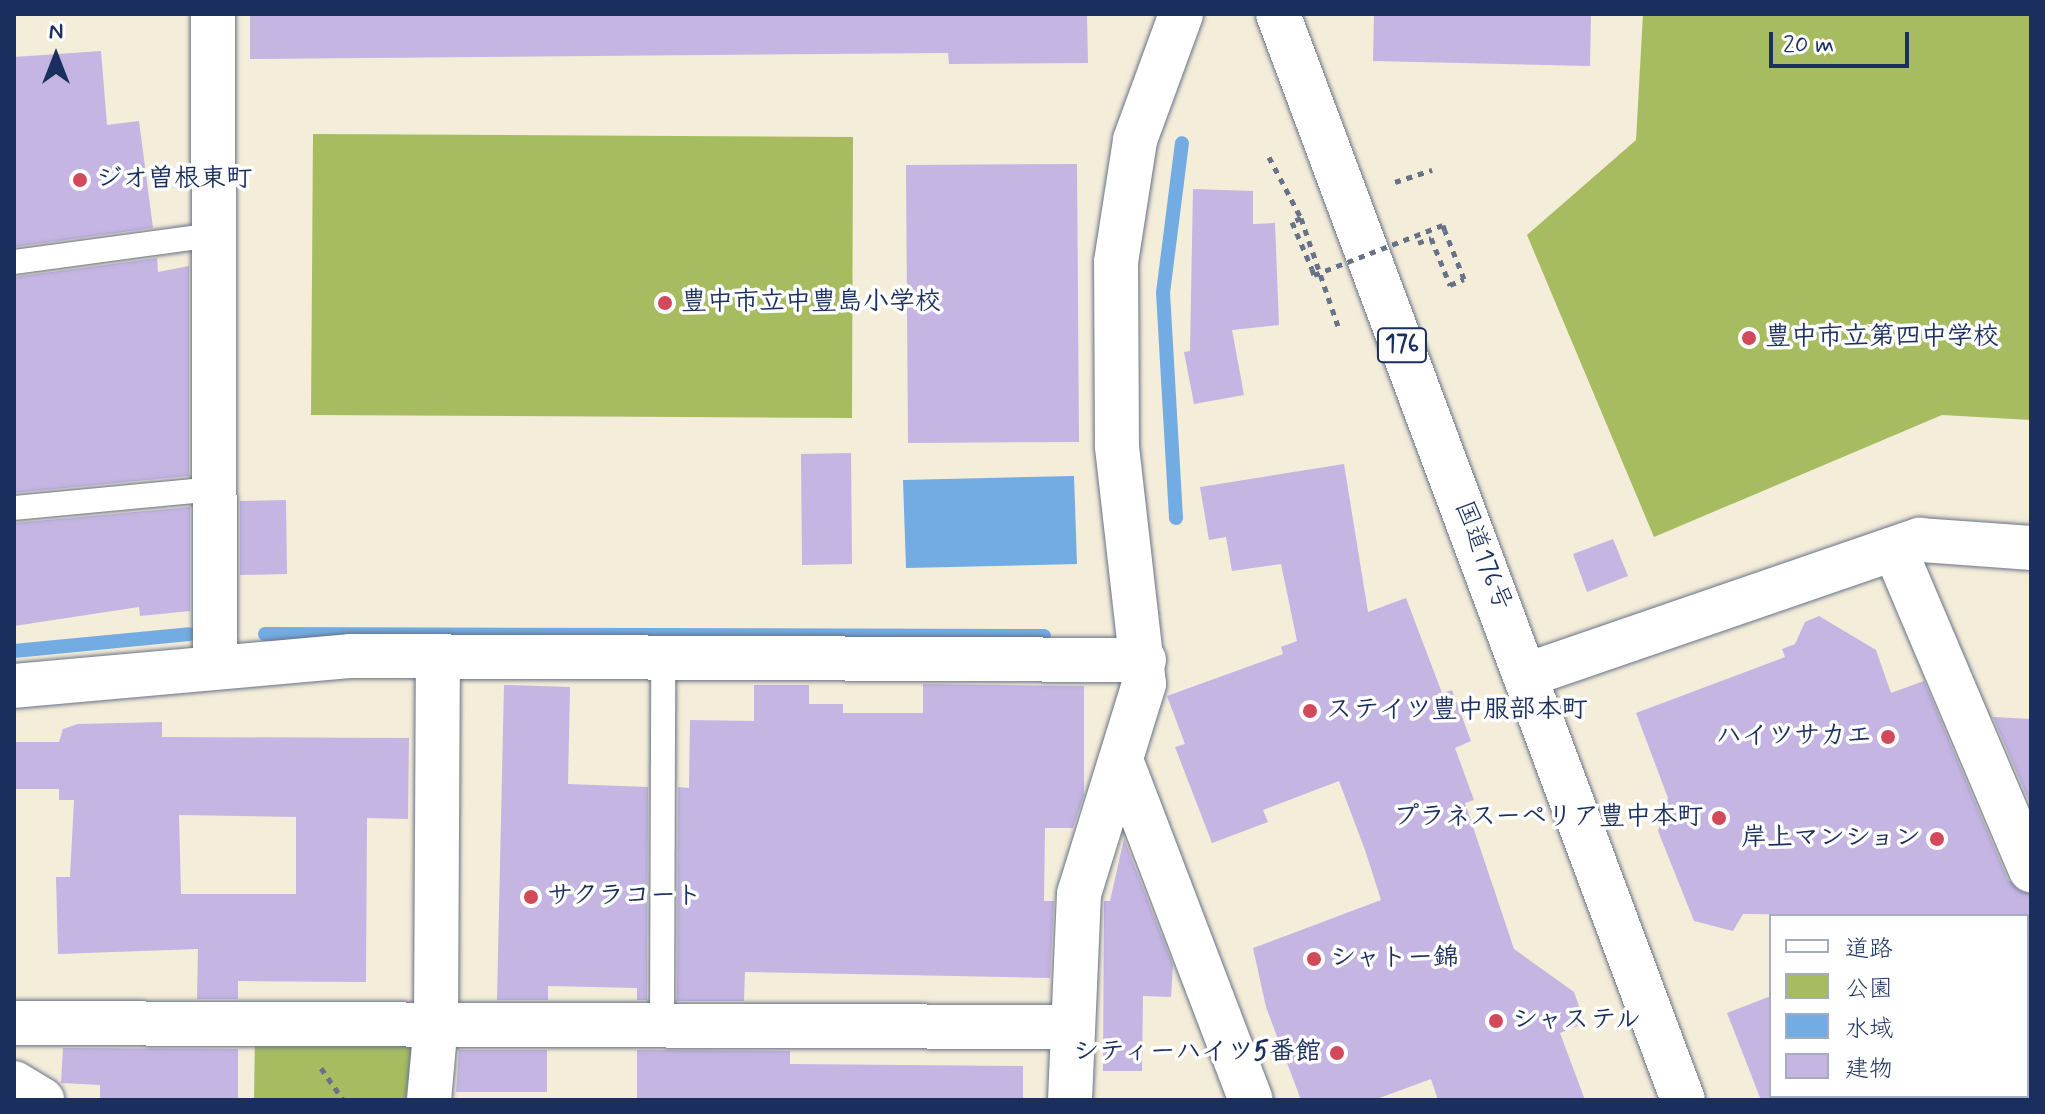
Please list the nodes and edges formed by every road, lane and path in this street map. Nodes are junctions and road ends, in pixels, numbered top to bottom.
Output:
1 (213, 14) edge
2 (1181, 14) edge
3 (1278, 14) edge
4 (1269, 157) dead end
5 (1432, 170) dead end
6 (1395, 182) dead end
7 (1301, 218) junction
8 (215, 235) junction
9 (1418, 243) dead end
10 (14, 262) edge
11 (1338, 326) dead end
12 (216, 489) junction
13 (14, 508) edge
14 (2031, 548) edge
15 (1895, 550) junction
16 (438, 659) junction
17 (663, 660) junction
18 (1144, 660) junction
19 (215, 666) junction
20 (1527, 675) junction
21 (14, 686) edge
22 (1124, 768) junction
23 (2031, 870) edge
24 (14, 1023) edge
25 (436, 1023) junction
26 (662, 1024) junction
27 (1069, 1027) junction
28 (14, 1083) edge
29 (42, 1100) edge
30 (429, 1100) edge
31 (1070, 1100) edge
32 (1251, 1100) edge
33 (1683, 1100) edge

1 - 8 main road
2 - 18 main road
3 - 20 main road, 国道176号 / 176
4 - 7 path
5 - 6 path
7 - 9 path, bridge
7 - 11 path
8 - 10 lane
8 - 12 main road
12 - 13 lane
12 - 19 main road
14 - 15 main road
15 - 20 main road
15 - 23 main road
16 - 17 main road
16 - 19 main road
16 - 25 main road
17 - 18 main road
17 - 26 lane
18 - 22 main road
19 - 21 main road
20 - 33 main road, 国道176号 / 176
22 - 27 main road
22 - 32 main road
24 - 25 main road
25 - 26 main road
25 - 30 main road
26 - 27 main road
27 - 31 main road
28 - 29 main road

